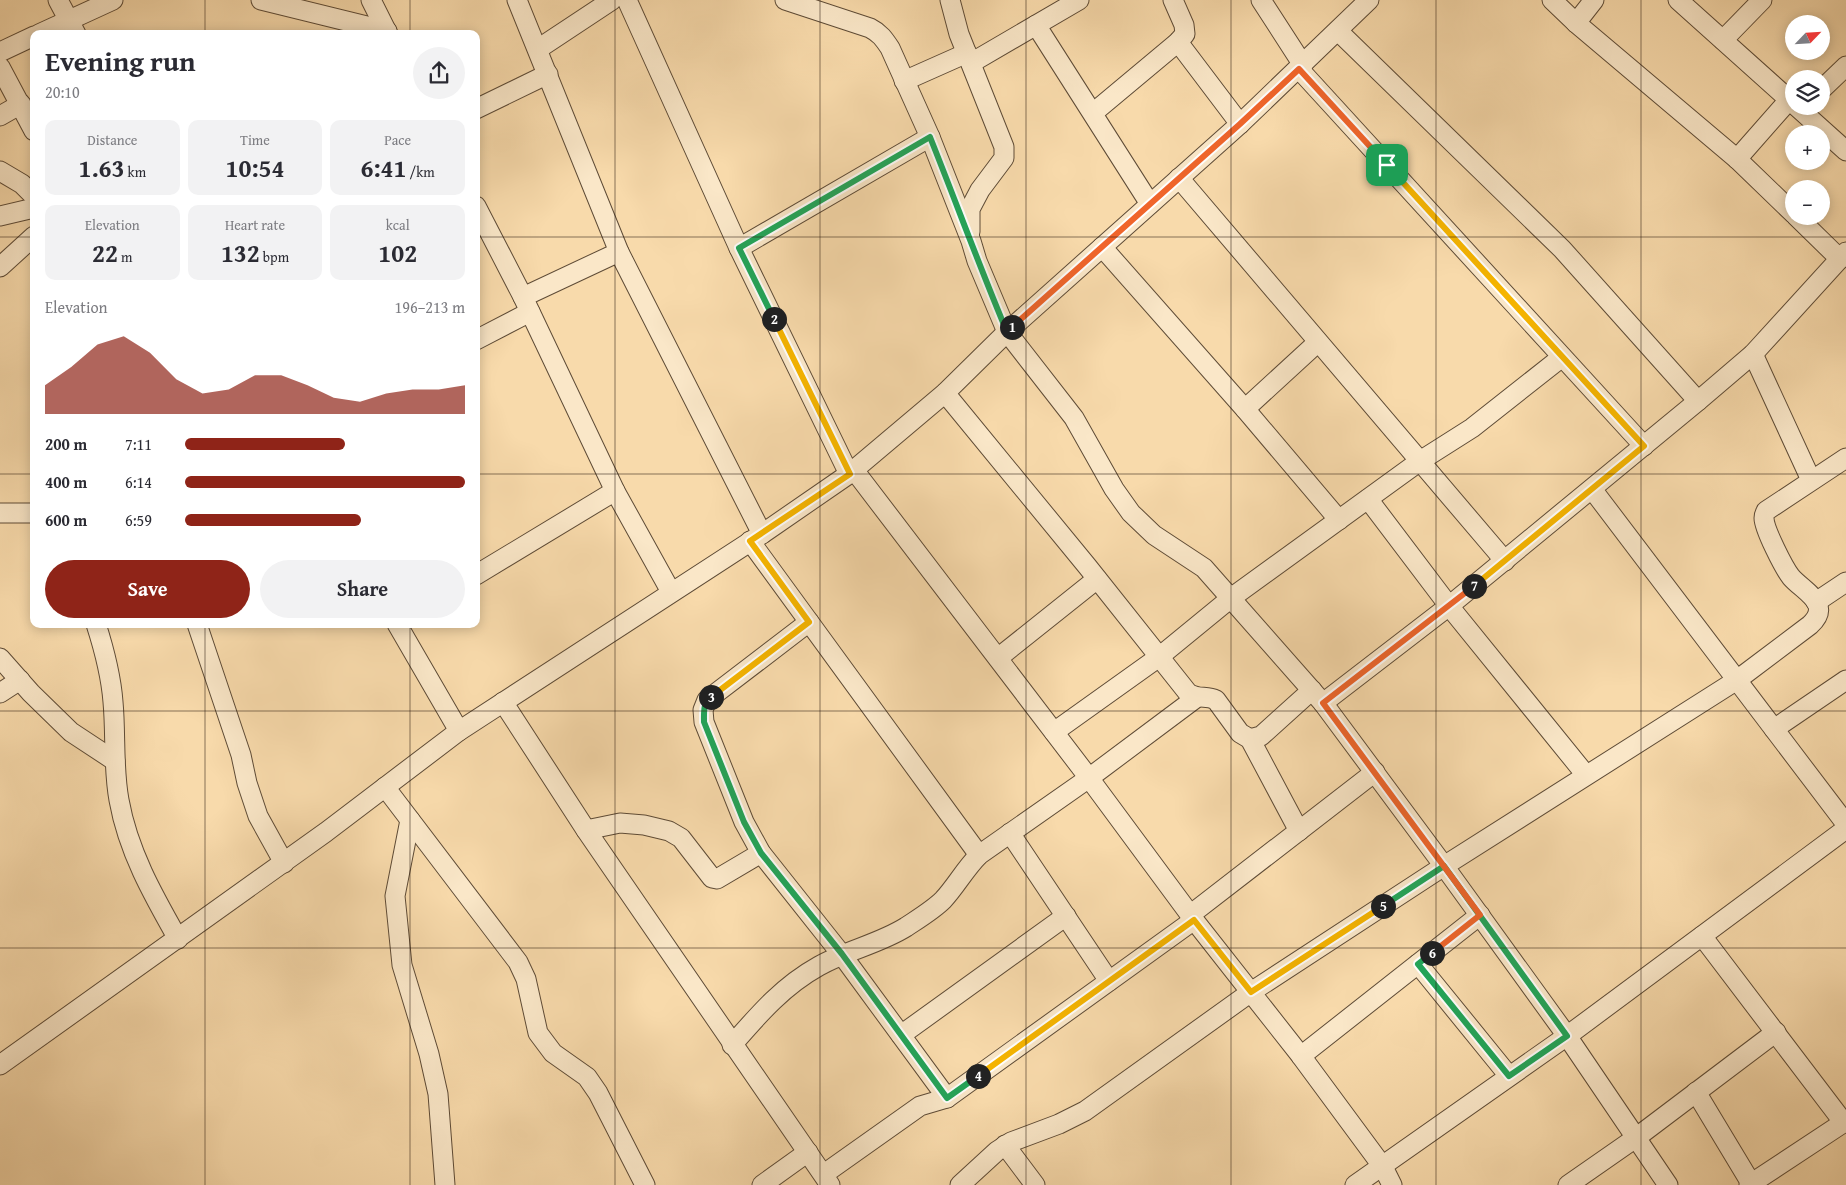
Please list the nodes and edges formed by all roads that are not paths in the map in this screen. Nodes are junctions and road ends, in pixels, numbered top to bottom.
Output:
1 (58, 0) edge
2 (113, 0) edge
3 (260, 0) edge
4 (371, 0) edge
5 (517, 0) edge
6 (612, 0) edge
7 (627, 0) edge
8 (785, 0) edge
9 (950, 0) edge
10 (1079, 0) edge
11 (1173, 0) edge
12 (1261, 0) edge
13 (1369, 0) edge
14 (1552, 0) edge
15 (1594, 0) edge
16 (1678, 0) edge
17 (1762, 0) edge
18 (1576, 23) junction
19 (1036, 25) junction
20 (73, 27) edge
21 (59, 30) edge
22 (380, 30) edge
23 (387, 30) edge
24 (1338, 31) junction
25 (30, 38) edge
26 (1723, 40) junction
27 (1178, 42) junction
28 (538, 49) junction
29 (0, 52) edge
30 (969, 58) junction
31 (1846, 66) edge
32 (0, 67) edge
33 (1301, 67) junction
34 (548, 74) junction
35 (904, 81) junction
36 (1830, 81) edge
37 (1785, 94) edge
38 (21, 104) junction
39 (480, 107) edge
40 (1093, 113) junction
41 (1786, 115) edge
42 (1808, 115) edge
43 (0, 116) edge
44 (30, 123) edge
45 (1240, 124) junction
46 (930, 137) junction
47 (1846, 151) edge
48 (1737, 159) junction
49 (0, 171) edge
50 (1179, 178) junction
51 (30, 192) edge
52 (1150, 204) junction
53 (1785, 205) edge
54 (30, 209) edge
55 (0, 216) edge
56 (480, 218) edge
57 (1807, 225) edge
58 (30, 240) edge
59 (971, 241) junction
60 (1102, 247) junction
61 (739, 248) junction
62 (619, 252) junction
63 (1843, 255) edge
64 (0, 267) edge
65 (527, 305) junction
66 (1007, 332) junction
67 (480, 337) edge
68 (1318, 342) junction
69 (1753, 354) junction
70 (1562, 357) junction
71 (945, 393) junction
72 (1698, 401) junction
73 (1245, 409) junction
74 (1644, 446) junction
75 (1846, 458) edge
76 (1420, 462) junction
77 (852, 472) junction
78 (1811, 480) junction
79 (1592, 489) junction
80 (615, 491) junction
81 (1368, 499) junction
82 (0, 513) edge
83 (30, 513) edge
84 (1338, 520) junction
85 (756, 538) junction
86 (1505, 560) junction
87 (480, 573) edge
88 (1097, 579) junction
89 (1846, 582) edge
90 (671, 592) junction
91 (1231, 598) junction
92 (1816, 602) junction
93 (1449, 606) junction
94 (809, 622) junction
95 (97, 628) edge
96 (198, 628) edge
97 (399, 628) edge
98 (1159, 657) junction
99 (0, 658) edge
100 (998, 658) junction
101 (20, 680) junction
102 (1738, 680) junction
103 (1846, 680) edge
104 (0, 693) edge
105 (1318, 696) junction
106 (1196, 698) junction
107 (503, 702) junction
108 (1774, 728) junction
109 (459, 731) junction
110 (1054, 732) junction
111 (1250, 739) junction
112 (115, 761) junction
113 (1375, 772) junction
114 (1586, 775) junction
115 (1089, 778) junction
116 (385, 787) junction
117 (410, 820) junction
118 (1846, 824) edge
119 (1846, 828) edge
120 (586, 830) junction
121 (1299, 831) junction
122 (1010, 833) junction
123 (761, 853) junction
124 (979, 855) junction
125 (284, 863) junction
126 (1444, 866) junction
127 (1480, 915) junction
128 (1066, 916) junction
129 (1192, 917) junction
130 (1702, 936) junction
131 (178, 939) junction
132 (842, 954) junction
133 (1418, 964) junction
134 (1110, 981) junction
135 (1251, 992) junction
136 (1776, 1032) junction
137 (901, 1035) junction
138 (1567, 1036) junction
139 (732, 1045) junction
140 (1301, 1056) junction
141 (0, 1065) edge
142 (1509, 1076) junction
143 (1696, 1092) junction
144 (947, 1098) junction
145 (1845, 1122) edge
146 (1637, 1137) junction
147 (1006, 1145) junction
148 (808, 1152) junction
149 (1382, 1167) junction
150 (827, 1180) edge
151 (1751, 1184) edge
152 (445, 1185) edge
153 (645, 1185) edge
154 (762, 1185) edge
155 (960, 1185) edge
156 (1036, 1185) edge
157 (1355, 1185) edge
158 (1392, 1185) edge
159 (1568, 1185) edge
160 (1668, 1185) edge

1 - 20 street
2 - 20 street
3 - 22 street
4 - 23 street
5 - 28 street
6 - 28 street
7 - 61 street
8 - 35 street
9 - 30 street
10 - 19 street
11 - 27 street
12 - 33 street
13 - 24 street
14 - 18 street
15 - 18 street
16 - 26 street
17 - 26 street
18 - 48 street
19 - 30 street
19 - 40 street
20 - 21 street
24 - 33 street
24 - 72 street
25 - 29 street
26 - 37 street
27 - 40 street
27 - 45 street
28 - 34 street
30 - 35 street
30 - 59 street
31 - 36 street
32 - 38 street
33 - 45 street
33 - 70 street
34 - 39 street
34 - 62 street
35 - 46 street
38 - 43 street
38 - 44 street
40 - 52 street
41 - 48 street
42 - 47 street
45 - 50 street
46 - 59 street
46 - 61 street
48 - 53 street
49 - 51 street
50 - 52 street
50 - 68 street
52 - 60 street
54 - 55 street
56 - 65 street
57 - 63 street
58 - 64 street
59 - 66 street
60 - 66 street
60 - 73 street
61 - 77 street
62 - 65 street
62 - 85 street
63 - 69 street
65 - 67 street
65 - 80 street
66 - 71 street
66 - 91 street
68 - 73 street
68 - 76 street
69 - 72 street
69 - 78 street
70 - 74 street
70 - 76 street
71 - 77 street
71 - 88 street
72 - 74 street
73 - 84 street
74 - 79 street
75 - 78 street
76 - 81 street
76 - 86 street
77 - 85 street
77 - 100 street
78 - 92 street
79 - 86 street
79 - 102 street
80 - 87 street
80 - 90 street
81 - 84 street
81 - 93 street
82 - 83 street
84 - 91 street
85 - 90 street
85 - 94 street
86 - 93 street
88 - 98 street
88 - 100 street
89 - 92 street
90 - 107 street
91 - 98 street
91 - 105 street
92 - 102 street
93 - 105 street
93 - 114 street
94 - 123 street
94 - 124 street
95 - 112 street
96 - 125 street
97 - 109 street
98 - 106 street
98 - 110 street
99 - 101 street
100 - 110 street
101 - 104 street
101 - 112 street
102 - 108 street
102 - 114 street
103 - 108 street
105 - 111 street
105 - 113 street
106 - 111 street
106 - 115 street
107 - 109 street
107 - 120 street
108 - 118 street
109 - 116 street
110 - 115 street
111 - 121 street
112 - 131 street
113 - 121 street
113 - 126 street
114 - 126 street
115 - 122 street
115 - 129 street
116 - 117 street
116 - 125 street
117 - 152 street
117 - 153 street
119 - 130 street
120 - 123 street
120 - 139 street
121 - 129 street
122 - 124 street
122 - 128 street
123 - 132 street
124 - 132 street
125 - 131 street
126 - 127 street
126 - 135 street
127 - 133 street
127 - 138 street
128 - 134 street
128 - 137 street
129 - 134 street
129 - 135 street
130 - 136 street
130 - 138 street
131 - 141 street
132 - 137 street
132 - 139 street
133 - 140 street
133 - 142 street
134 - 144 street
135 - 140 street
135 - 147 street
136 - 143 street
136 - 145 street
137 - 144 street
138 - 142 street
138 - 146 street
139 - 148 street
140 - 149 street
142 - 149 street
143 - 146 street
143 - 151 street
144 - 150 street
145 - 151 street
146 - 159 street
146 - 160 street
147 - 155 street
147 - 156 street
148 - 150 street
148 - 154 street
149 - 157 street
149 - 158 street

